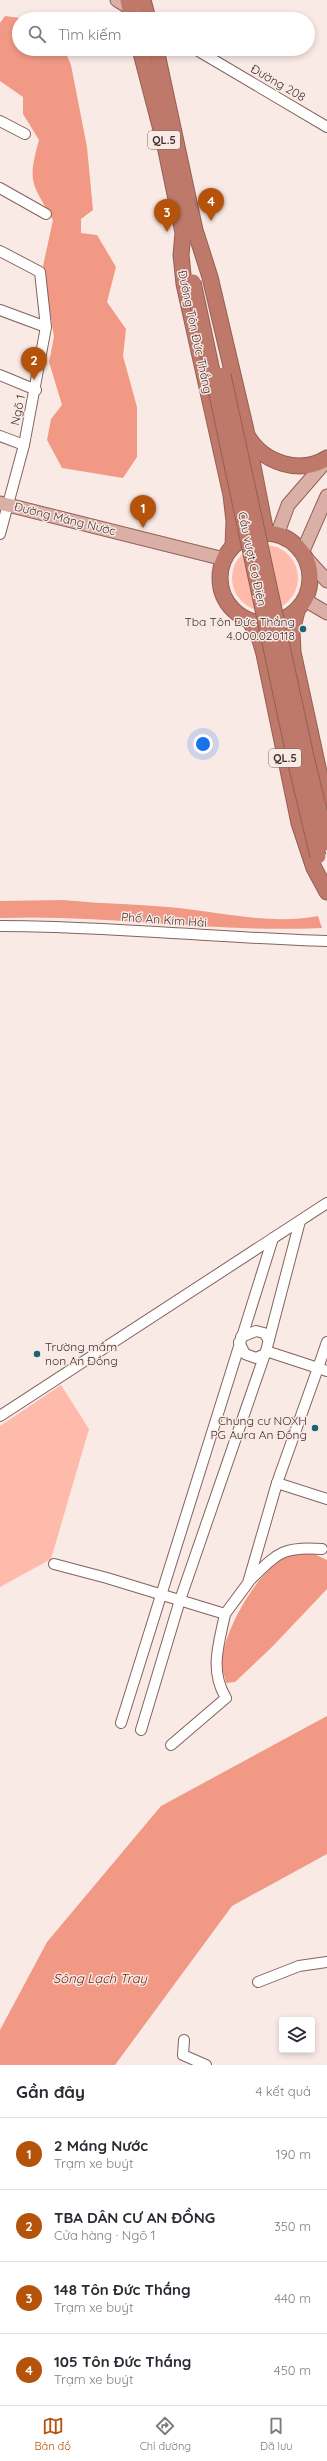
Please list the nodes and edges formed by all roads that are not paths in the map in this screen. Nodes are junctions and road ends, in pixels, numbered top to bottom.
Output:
1 (143, 0) edge
2 (146, 12) edge
3 (142, 56) edge
4 (157, 56) edge
5 (207, 56) edge
6 (0, 121) edge
7 (327, 127) edge
8 (25, 134) dead end
9 (0, 188) edge
10 (46, 214) dead end
11 (189, 231) junction
12 (0, 251) edge
13 (198, 280) junction
14 (0, 310) edge
15 (46, 328) junction
16 (0, 375) edge
17 (36, 390) junction
18 (246, 430) junction
19 (0, 436) edge
20 (24, 444) junction
21 (327, 459) edge
22 (327, 496) edge
23 (4, 504) edge
24 (0, 534) edge
25 (272, 534) junction
26 (233, 546) junction
27 (305, 556) junction
28 (224, 559) junction
29 (327, 581) edge
30 (301, 605) junction
31 (327, 613) edge
32 (250, 621) junction
33 (327, 809) edge
34 (327, 843) edge
35 (327, 883) edge
36 (327, 892) edge
37 (0, 926) edge
38 (327, 941) edge
39 (327, 1203) edge
40 (300, 1221) junction
41 (272, 1238) junction
42 (240, 1340) junction
43 (269, 1340) junction
44 (326, 1347) edge
45 (266, 1352) junction
46 (322, 1370) edge
47 (0, 1416) edge
48 (277, 1483) junction
49 (327, 1499) edge
50 (322, 1550) dead end
51 (54, 1564) dead end
52 (248, 1583) junction
53 (160, 1595) junction
54 (180, 1600) junction
55 (225, 1614) junction
56 (121, 1723) dead end
57 (141, 1730) dead end
58 (171, 1745) dead end
59 (327, 1962) edge
60 (258, 1982) dead end
61 (184, 2040) dead end
62 (206, 2065) edge

1 - 2 highway
3 - 11 highway, Đường Tôn Đức Thắng / QL.5
4 - 11 highway, Đường Tôn Đức Thắng / QL.5
5 - 7 street, Đường 208
6 - 8 street
9 - 10 street
11 - 13 highway, Cầu vượt Cơ Điện
11 - 18 highway, Đường Tôn Đức Thắng
11 - 26 highway, Đường Tôn Đức Thắng
12 - 15 street, Ngõ 1
13 - 34 highway, Cầu vượt Cơ Điện, bridge
13 - 35 highway, Cầu vượt Cơ Điện, bridge
14 - 15 street
15 - 17 street, Ngõ 1
16 - 17 street
17 - 20 street, Ngõ 1
18 - 21 highway
18 - 25 highway, Đường Tôn Đức Thắng
19 - 20 street
20 - 23 street, Ngõ 1
21 - 25 main road
22 - 27 main road
23 - 24 street, Ngõ 1
23 - 28 main road, Đường Máng Nước
25 - 26 highway
25 - 27 highway
26 - 28 highway
27 - 29 main road
27 - 30 highway
28 - 32 highway
30 - 31 main road
30 - 32 highway
30 - 33 highway, QL.5
32 - 36 highway, QL.5
37 - 38 street, Phố An Kim Hải
39 - 40 street
40 - 41 street
40 - 43 street
41 - 42 street
41 - 47 street
42 - 43 street
42 - 45 street
42 - 53 street
43 - 45 street
44 - 46 street
45 - 46 street
45 - 54 street
46 - 48 street
48 - 49 street
48 - 52 street
50 - 52 street
51 - 53 street
52 - 55 street
53 - 54 street
53 - 56 street
54 - 55 street
54 - 57 street
55 - 58 street
59 - 60 street
61 - 62 street

